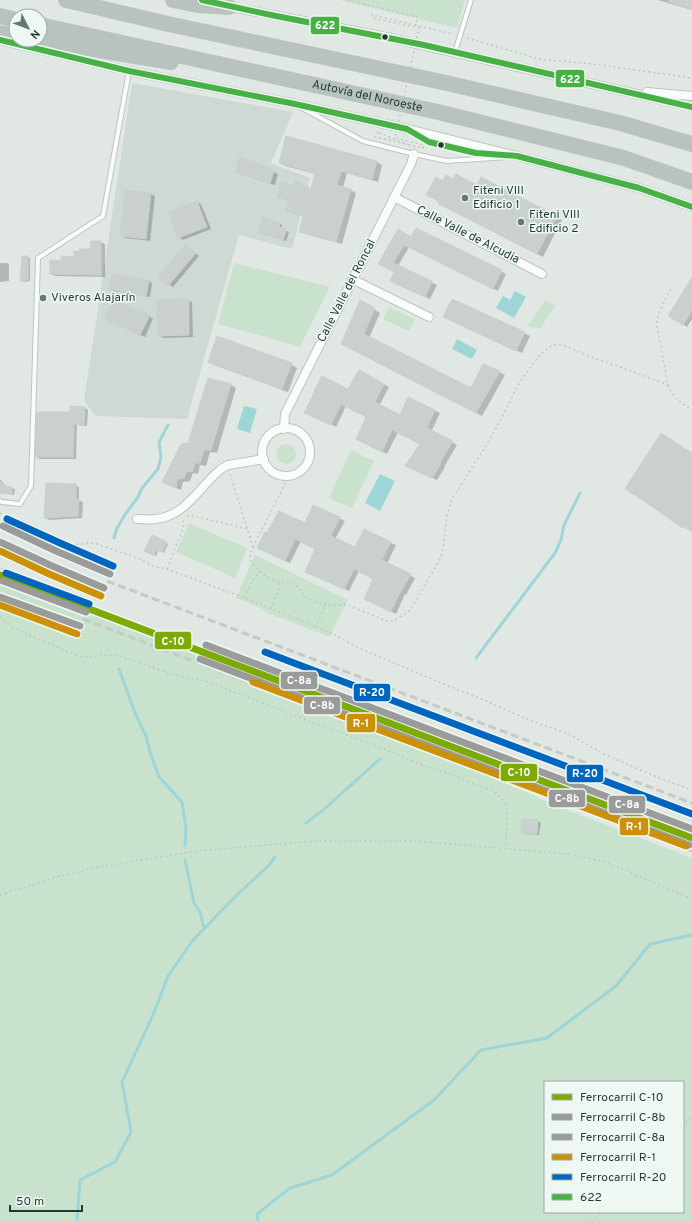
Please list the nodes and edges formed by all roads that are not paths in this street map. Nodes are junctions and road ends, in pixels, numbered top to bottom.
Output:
1 (66, 0) edge
2 (173, 0) edge
3 (202, 0) edge
4 (471, 0) edge
5 (229, 7) junction
6 (48, 27) edge
7 (0, 40) edge
8 (48, 42) edge
9 (455, 53) junction
10 (129, 71) junction
11 (292, 80) junction
12 (619, 90) junction
13 (692, 96) edge
14 (295, 104) junction
15 (692, 107) edge
16 (692, 144) edge
17 (414, 154) junction
18 (517, 156) junction
19 (692, 182) edge
20 (394, 197) junction
21 (692, 207) edge
22 (542, 274) dead end
23 (352, 279) junction
24 (429, 317) dead end
25 (284, 429) junction
26 (264, 459) junction
27 (0, 501) edge
28 (136, 519) dead end

1 - 16 highway
2 - 5 highway
3 - 5 street
4 - 9 lane
5 - 9 street
6 - 11 highway, Autovía del Noroeste
7 - 10 street
8 - 11 highway
9 - 12 street
10 - 14 street
10 - 27 lane
11 - 19 highway, Autovía del Noroeste
12 - 13 street
12 - 15 street
14 - 17 lane
14 - 18 street
17 - 18 lane
17 - 20 street, Calle Valle del Roncal
18 - 21 street
20 - 22 street, Calle Valle de Alcudia
20 - 23 street, Calle Valle del Roncal
23 - 24 street
23 - 25 street, Calle Valle del Roncal
25 - 26 street
25 - 26 street
26 - 28 street

